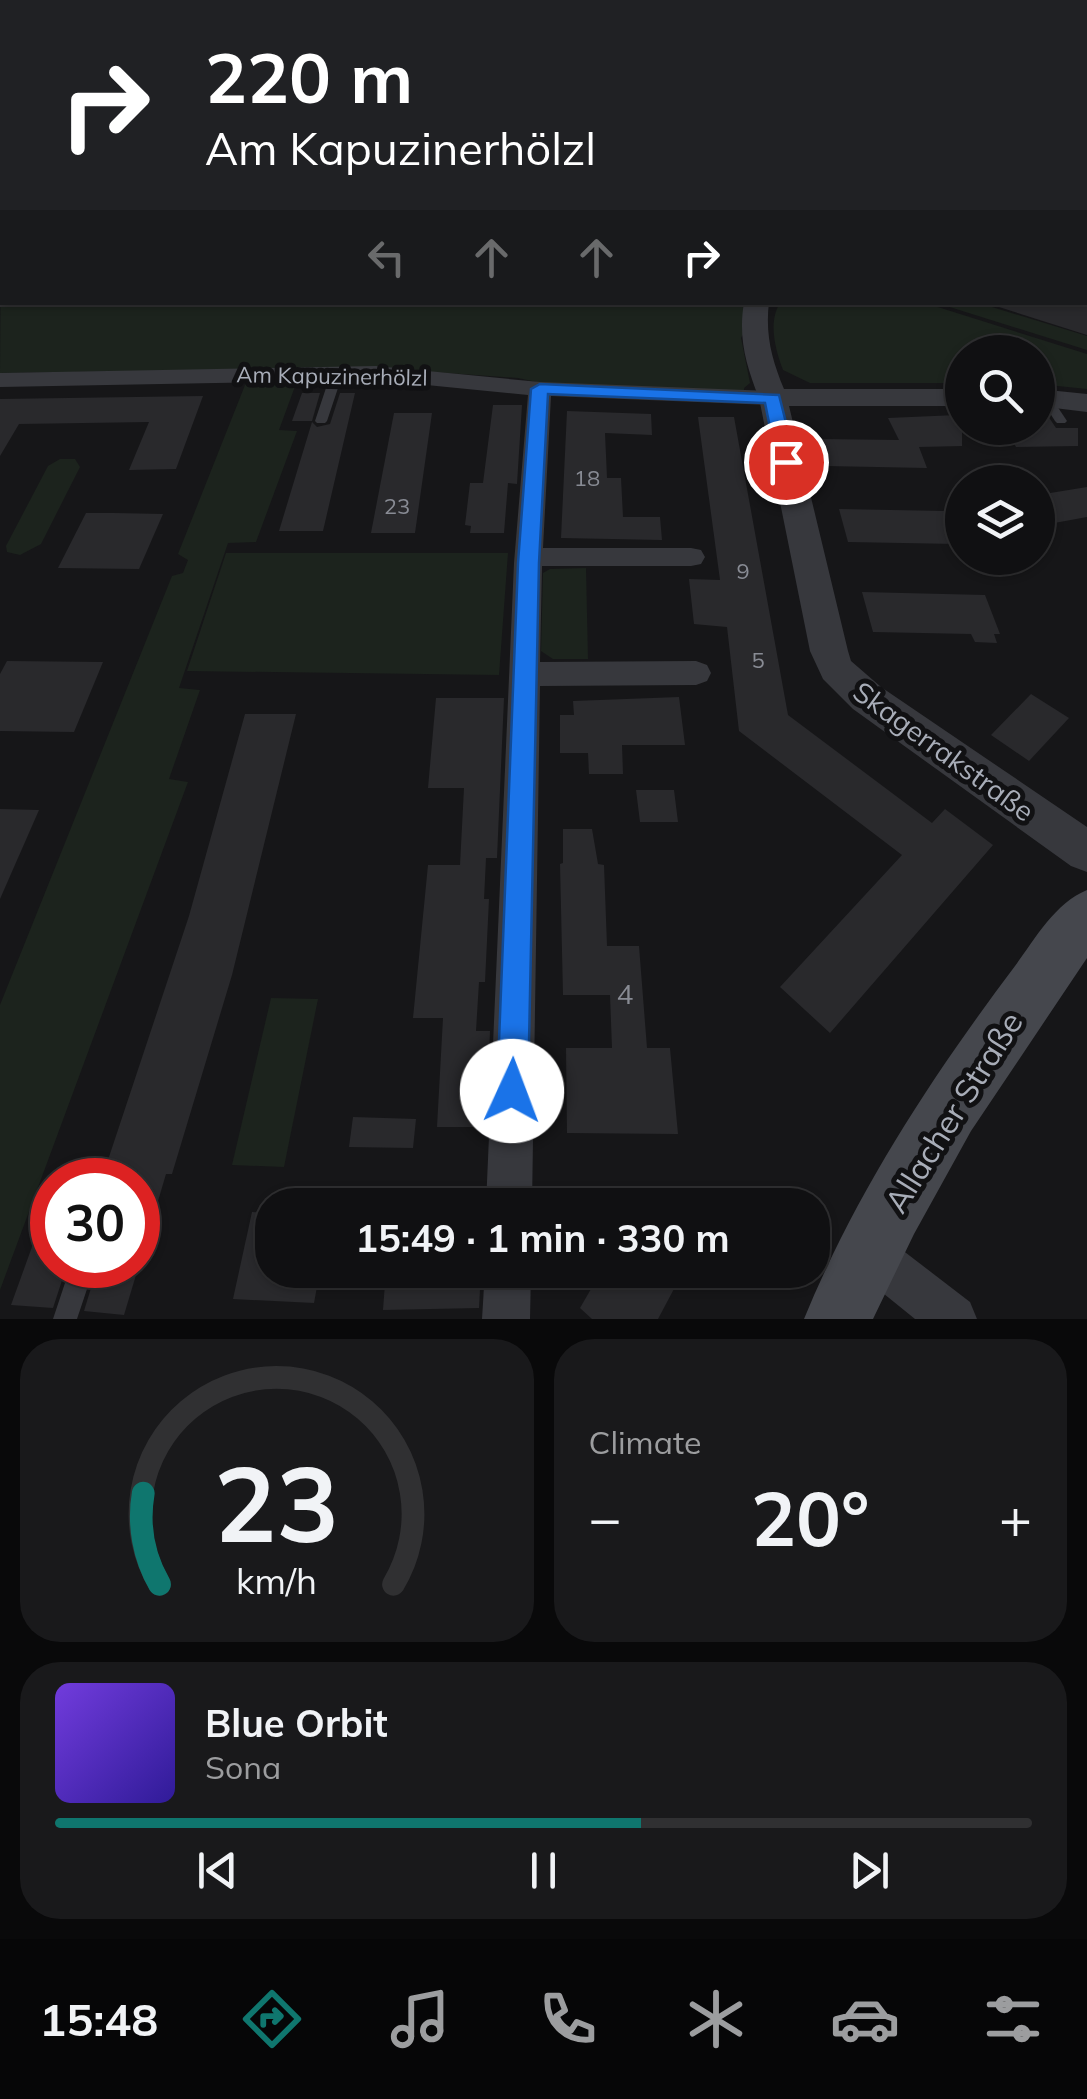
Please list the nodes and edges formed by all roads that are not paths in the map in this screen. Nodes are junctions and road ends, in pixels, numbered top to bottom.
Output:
1 (757, 305) edge
2 (337, 373) junction
3 (0, 380) edge
4 (540, 389) junction
5 (945, 397) edge
6 (772, 398) junction
7 (322, 421) dead end
8 (529, 557) junction
9 (690, 557) dead end
10 (696, 673) dead end
11 (524, 674) junction
12 (1087, 852) edge
13 (1087, 915) edge
14 (510, 1188) edge
15 (868, 1252) junction
16 (75, 1288) edge
17 (507, 1288) edge
18 (65, 1319) edge
19 (506, 1319) edge
20 (838, 1319) edge
21 (953, 1319) edge

1 - 6 street, Skagerrakstraße
2 - 3 street, Am Kapuzinerhölzl
2 - 4 street, Am Kapuzinerhölzl
2 - 7 lane
4 - 6 street, Am Kapuzinerhölzl
4 - 8 street
5 - 6 street, Am Kapuzinerhölzl
6 - 12 street, Skagerrakstraße
8 - 9 street
8 - 11 street
10 - 11 street
11 - 14 street
13 - 15 main road, Allacher Straße
15 - 20 main road, Allacher Straße
15 - 21 street
16 - 18 lane
17 - 19 street

